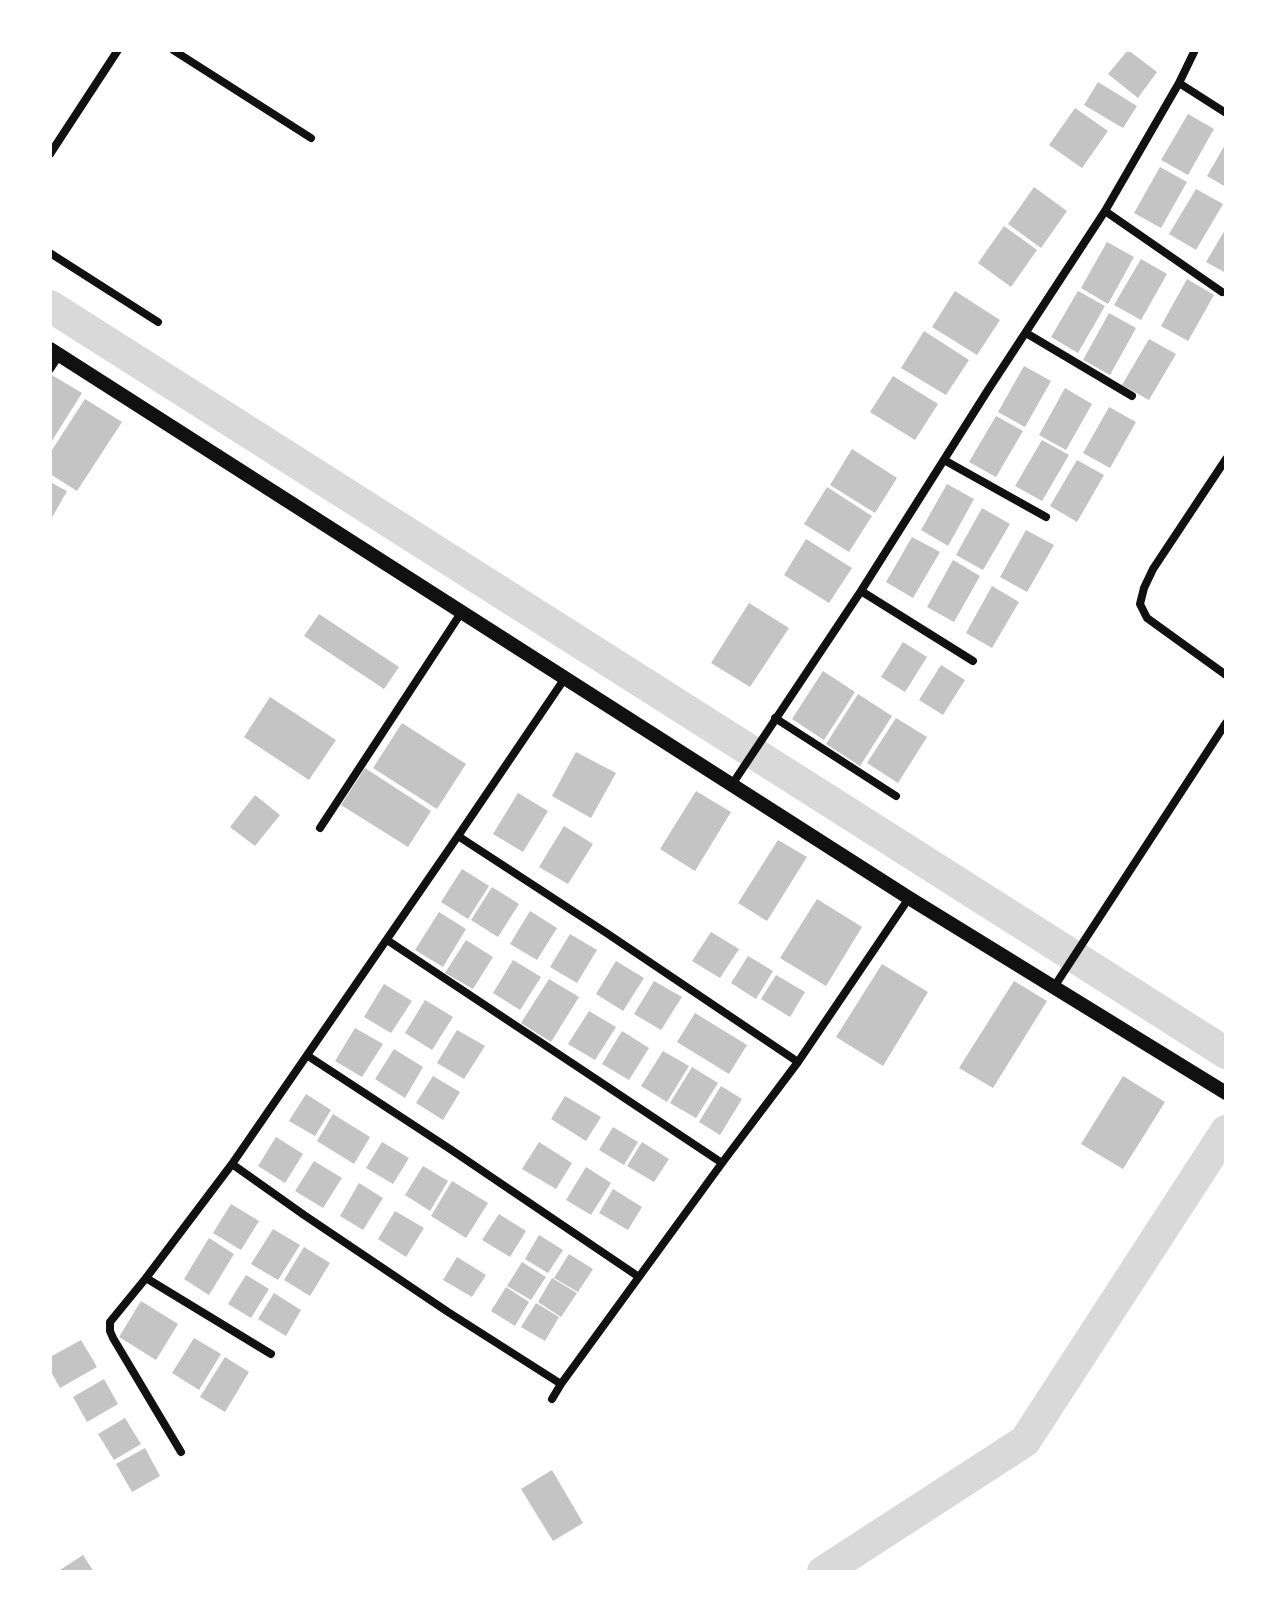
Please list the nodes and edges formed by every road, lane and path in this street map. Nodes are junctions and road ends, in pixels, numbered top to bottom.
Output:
1 (118, 50) edge
2 (173, 50) edge
3 (1195, 50) edge
4 (1179, 83) junction
5 (1226, 113) edge
6 (311, 138) dead end
7 (50, 154) edge
8 (1105, 211) junction
9 (50, 253) edge
10 (1222, 292) dead end
11 (158, 322) dead end
12 (1026, 333) junction
13 (55, 351) edge
14 (50, 369) edge
15 (1132, 396) dead end
16 (1226, 459) edge
17 (944, 460) junction
18 (1046, 517) dead end
19 (861, 591) junction
20 (461, 613) junction
21 (973, 661) dead end
22 (1226, 675) edge
23 (565, 678) junction
24 (775, 718) junction
25 (1226, 723) edge
26 (731, 786) junction
27 (896, 796) dead end
28 (320, 828) dead end
29 (458, 836) junction
30 (909, 898) junction
31 (387, 940) junction
32 (1054, 987) junction
33 (308, 1056) junction
34 (798, 1062) junction
35 (1226, 1093) edge
36 (722, 1163) junction
37 (232, 1164) junction
38 (639, 1277) junction
39 (146, 1278) junction
40 (271, 1354) dead end
41 (561, 1384) junction
42 (552, 1399) dead end
43 (181, 1452) dead end

1 - 7 street
2 - 6 street
3 - 4 street
4 - 5 street
4 - 8 street
8 - 10 street
8 - 12 street
9 - 11 street
12 - 15 street
12 - 17 street
13 - 14 street
13 - 20 street
16 - 22 street
17 - 18 street
17 - 19 street
19 - 21 street
19 - 24 street
20 - 23 street
20 - 28 street
23 - 26 street
23 - 29 street
24 - 26 street
24 - 27 street
25 - 32 street
26 - 30 street
29 - 31 street
29 - 34 street
30 - 32 street
30 - 34 street
31 - 33 street
31 - 36 street
32 - 35 street
33 - 37 street
33 - 38 street
34 - 36 street
36 - 38 street
37 - 39 street
37 - 41 street
38 - 41 street
39 - 40 street
39 - 43 street
41 - 42 street

